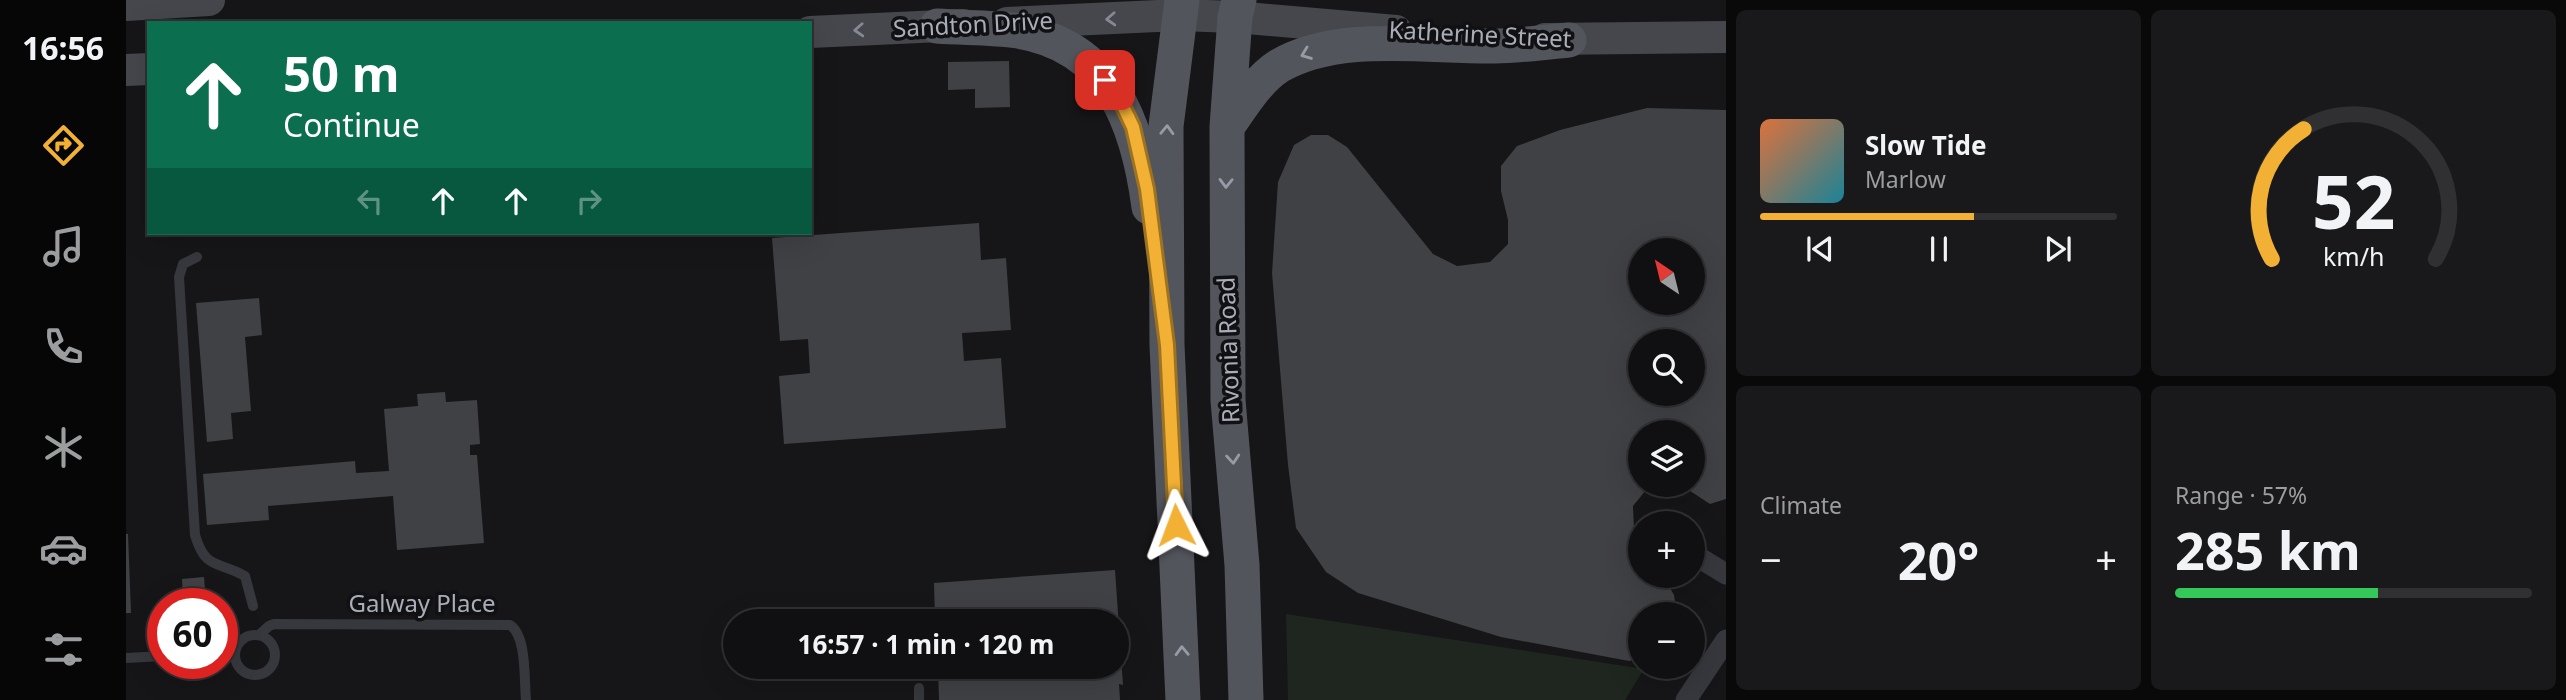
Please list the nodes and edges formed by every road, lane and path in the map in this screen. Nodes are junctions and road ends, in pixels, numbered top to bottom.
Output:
1 (209, 0) edge
2 (139, 3) edge
3 (1180, 8) edge
4 (1237, 9) edge
5 (937, 26) junction
6 (812, 32) edge
7 (1569, 40) junction
8 (1713, 43) edge
9 (147, 69) edge
10 (126, 70) edge
11 (1227, 127) junction
12 (197, 257) dead end
13 (1167, 345) junction
14 (1705, 561) edge
15 (1726, 574) edge
16 (253, 606) dead end
17 (259, 635) junction
18 (1725, 641) edge
19 (238, 646) edge
20 (147, 657) edge
21 (126, 659) edge
22 (238, 664) edge
23 (526, 700) edge
24 (1183, 700) edge
25 (1245, 700) edge
26 (1686, 700) edge

1 - 2 main road
3 - 4 main road, Sandton Drive
3 -> 5 main road, Sandton Drive
13 -> 3 main road
4 - 7 main road, Katherine Street
4 - 11 main road, Rivonia Road
5 -> 6 main road, Sandton Drive
5 - 13 main road
7 - 8 main road, Katherine Street
7 -> 11 main road
9 - 10 main road
11 -> 25 main road, Rivonia Road
12 - 16 lane
24 -> 13 main road
14 - 15 street
17 - 19 lane
17 - 22 lane
17 - 23 lane, Galway Place
18 - 26 street
20 - 21 lane

